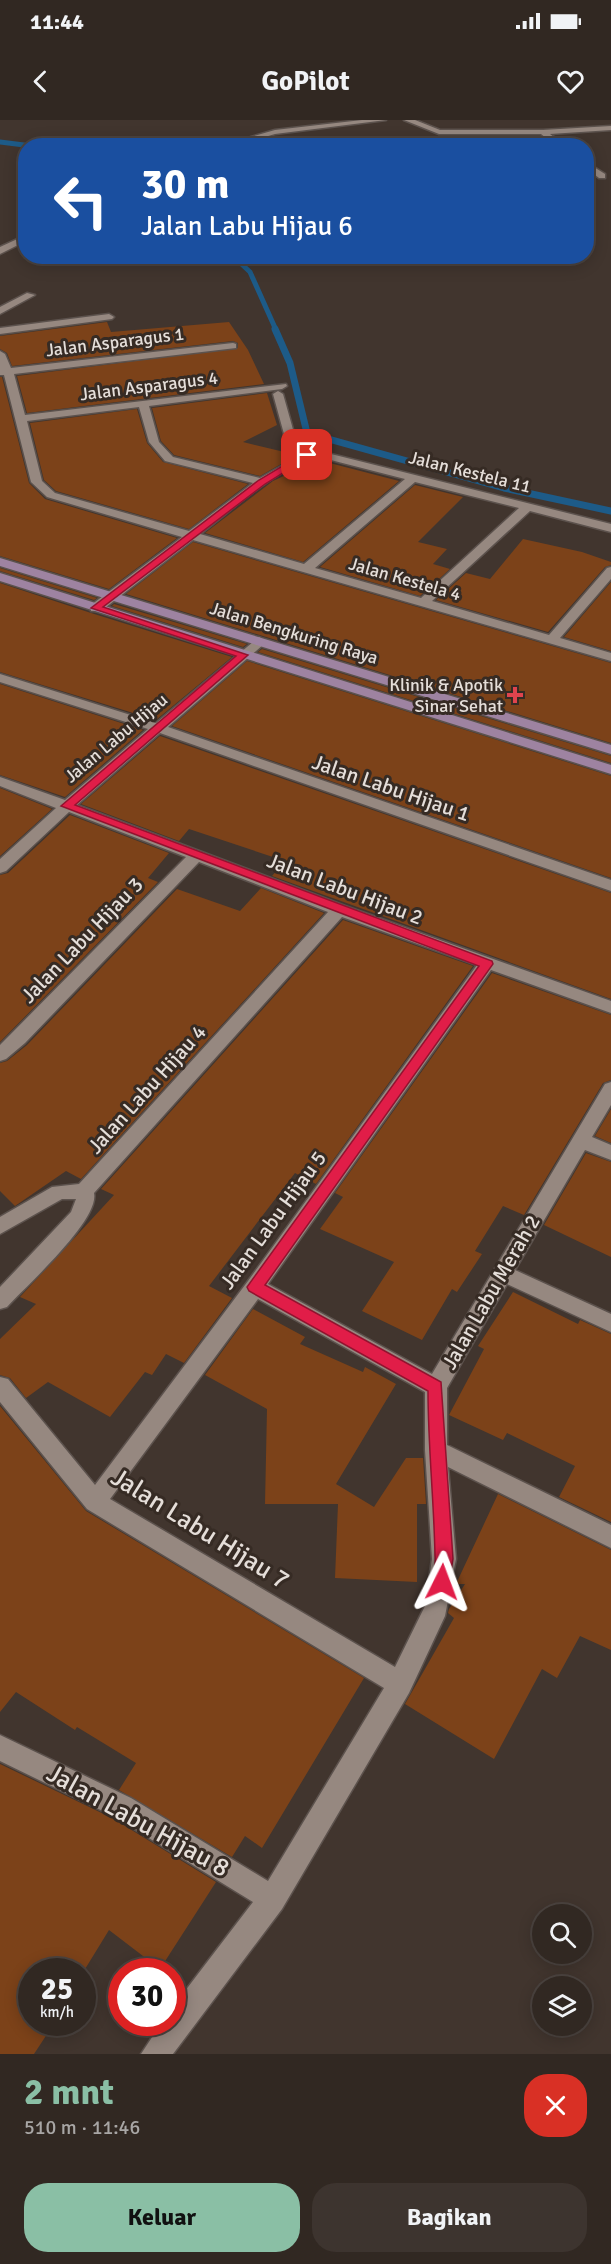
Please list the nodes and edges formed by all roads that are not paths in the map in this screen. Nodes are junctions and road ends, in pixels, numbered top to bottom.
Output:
1 (382, 120) edge
2 (408, 120) edge
3 (265, 124) dead end
4 (611, 128) edge
5 (275, 132) junction
6 (543, 132) junction
7 (253, 138) edge
8 (551, 138) edge
9 (594, 170) edge
10 (602, 176) dead end
11 (18, 241) edge
12 (0, 251) edge
13 (30, 295) dead end
14 (0, 311) edge
15 (109, 317) dead end
16 (0, 331) edge
17 (233, 346) dead end
18 (0, 354) edge
19 (4, 372) edge
20 (143, 404) junction
21 (21, 419) junction
22 (313, 454) junction
23 (414, 477) junction
24 (262, 482) junction
25 (528, 506) junction
26 (611, 528) edge
27 (189, 537) junction
28 (0, 562) edge
29 (305, 570) junction
30 (611, 572) edge
31 (0, 577) edge
32 (112, 596) junction
33 (424, 602) junction
34 (96, 608) junction
35 (552, 640) junction
36 (259, 641) junction
37 (243, 655) junction
38 (611, 657) edge
39 (0, 678) edge
40 (158, 728) junction
41 (611, 750) edge
42 (611, 770) edge
43 (0, 781) edge
44 (67, 806) junction
45 (196, 856) junction
46 (0, 868) edge
47 (611, 886) edge
48 (339, 910) junction
49 (487, 964) junction
50 (611, 1007) edge
51 (0, 1055) edge
52 (611, 1089) edge
53 (581, 1140) junction
54 (611, 1154) edge
55 (84, 1191) junction
56 (0, 1227) edge
57 (502, 1273) junction
58 (255, 1287) junction
59 (0, 1301) edge
60 (611, 1323) edge
61 (0, 1386) edge
62 (436, 1387) junction
63 (436, 1450) junction
64 (95, 1502) junction
65 (611, 1537) edge
66 (400, 1684) junction
67 (0, 1748) edge
68 (272, 1899) junction
69 (154, 2054) edge

1 - 5 street
2 - 6 street
3 - 5 street
4 - 6 street
5 - 7 street
6 - 8 street
9 - 10 street
11 - 12 street
13 - 14 street
15 - 16 street
17 - 19 street, Jalan Asparagus 1
18 - 19 street, Jalan Kestela 4
19 - 21 street, Jalan Kestela 4
20 - 21 street, Jalan Asparagus 4
20 - 22 street, Jalan Asparagus 4
20 - 24 street
21 - 27 street, Jalan Kestela 4
22 - 23 street, Jalan Kestela 11
22 - 24 street
23 - 25 street, Jalan Kestela 11
23 - 29 street
24 - 27 street
25 - 26 street, Jalan Kestela 11
25 - 33 street
27 - 29 street, Jalan Kestela 4
27 - 32 street
28 - 32 street, Jalan Bengkuring Raya
29 - 33 street, Jalan Kestela 4
30 - 35 street
31 - 34 street, Jalan Bengkuring Raya
32 - 34 street
32 - 36 street, Jalan Bengkuring Raya
33 - 35 street, Jalan Kestela 4
34 - 37 street, Jalan Bengkuring Raya
35 - 38 street, Jalan Kestela 4
36 - 37 street, Jalan Labu Hijau
36 - 41 street, Jalan Bengkuring Raya
37 - 40 street, Jalan Labu Hijau
37 - 42 street, Jalan Bengkuring Raya
39 - 40 street, Jalan Labu Hijau 1
40 - 44 street, Jalan Labu Hijau
40 - 47 street, Jalan Labu Hijau 1
43 - 44 street, Jalan Labu Hijau 2
44 - 45 street, Jalan Labu Hijau 2
44 - 46 street, Jalan Labu Hijau
45 - 48 street, Jalan Labu Hijau 2
45 - 51 street, Jalan Labu Hijau 3
48 - 49 street, Jalan Labu Hijau 2
48 - 55 street, Jalan Labu Hijau 4
49 - 50 street, Jalan Labu Hijau 2
49 - 58 street, Jalan Labu Hijau 5
52 - 53 street, Jalan Labu Merah 2
53 - 54 street
53 - 57 street, Jalan Labu Merah 2
55 - 56 street
55 - 59 street, Jalan Labu Hijau 4
57 - 60 street
57 - 62 street, Jalan Labu Merah 2
58 - 62 street
58 - 64 street, Jalan Labu Hijau 5
61 - 64 street, Jalan Labu Hijau 7
62 - 63 street, Jalan Labu Merah 2
63 - 65 street
63 - 66 street, Jalan Labu Merah 2
64 - 66 street, Jalan Labu Hijau 7
66 - 68 street, Jalan Labu Merah 2
67 - 68 street, Jalan Labu Hijau 8
68 - 69 street, Jalan Labu Merah 2

